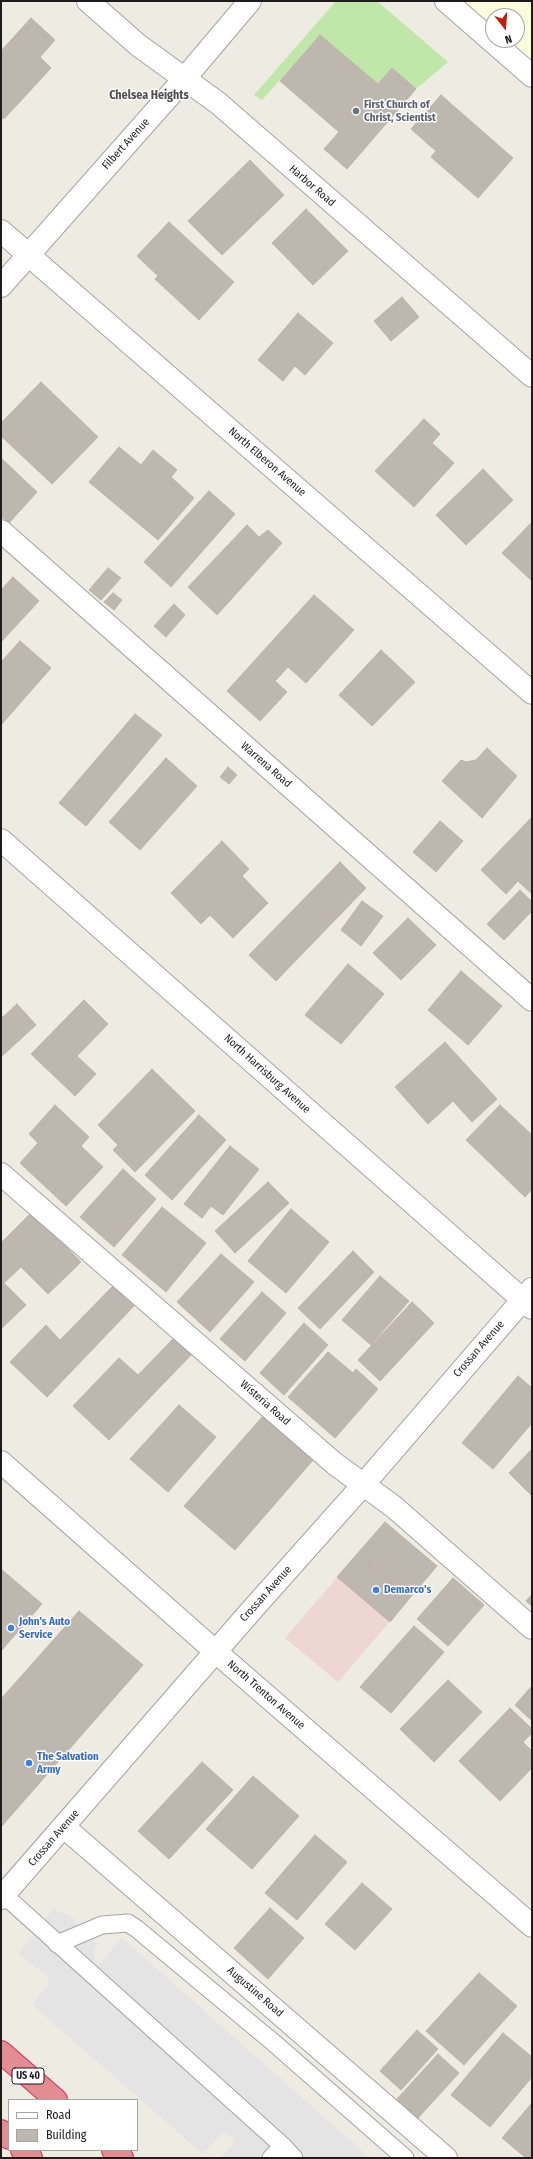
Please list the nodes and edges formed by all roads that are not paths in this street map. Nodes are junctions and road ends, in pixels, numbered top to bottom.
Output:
1 (88, 1) edge
2 (250, 1) edge
3 (446, 1) edge
4 (532, 76) edge
5 (185, 78) junction
6 (1, 231) edge
7 (28, 254) junction
8 (1, 286) edge
9 (532, 376) edge
10 (1, 531) edge
11 (532, 693) edge
12 (1, 840) edge
13 (532, 1000) edge
14 (1, 1174) edge
15 (529, 1299) edge
16 (1, 1462) edge
17 (363, 1485) junction
18 (532, 1628) edge
19 (216, 1652) junction
20 (64, 1827) junction
21 (2, 1897) edge
22 (532, 1926) edge
23 (57, 1944) junction
24 (1, 2052) edge
25 (55, 2099) edge
26 (23, 2151) edge
27 (114, 2151) edge
28 (283, 2154) edge
29 (31, 2158) edge
30 (122, 2158) edge
31 (405, 2158) edge
32 (446, 2158) edge

1 - 5 street, Harbor Road
2 - 5 street, Filbert Avenue
3 - 4 street
5 - 7 street, Filbert Avenue
5 - 9 street, Harbor Road
6 - 7 street, North Elberon Avenue
7 - 8 street, Filbert Avenue
7 - 11 street, North Elberon Avenue
10 - 13 street, Warrena Road
12 - 15 street, North Harrisburg Avenue
14 - 17 street, Wisteria Road
15 - 17 street, Crossan Avenue
16 - 19 street, North Trenton Avenue
17 - 18 street, Wisteria Road
17 - 19 street, Crossan Avenue
19 - 20 street, Crossan Avenue
19 - 22 street, North Trenton Avenue
20 - 21 street, Crossan Avenue
20 - 32 street, Augustine Road
21 - 23 lane
23 - 28 lane
23 - 31 lane
24 - 25 highway, US 40
26 - 29 highway
27 - 30 highway

